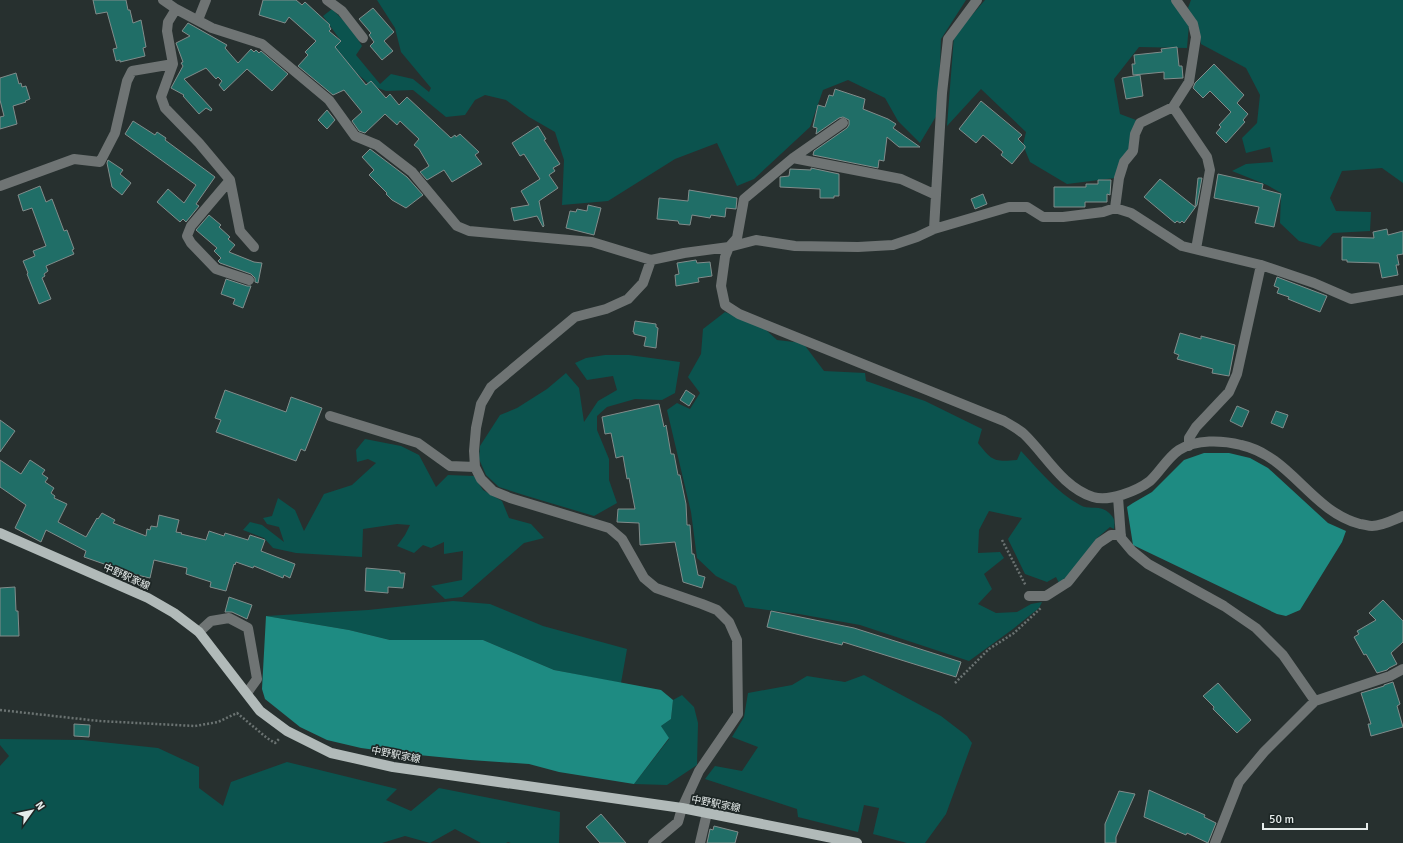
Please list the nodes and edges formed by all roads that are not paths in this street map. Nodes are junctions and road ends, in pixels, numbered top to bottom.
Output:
1 (163, 0) edge
2 (206, 0) edge
3 (327, 0) edge
4 (977, 0) edge
5 (1176, 0) edge
6 (176, 9) junction
7 (198, 20) junction
8 (363, 38) dead end
9 (173, 64) junction
10 (1173, 107) junction
11 (843, 123) dead end
12 (793, 158) junction
13 (230, 180) junction
14 (0, 186) edge
15 (936, 195) junction
16 (1115, 208) junction
17 (934, 229) junction
18 (254, 247) dead end
19 (729, 247) junction
20 (1196, 249) junction
21 (651, 260) junction
22 (1261, 265) junction
23 (249, 280) dead end
24 (1403, 290) edge
25 (330, 416) dead end
26 (1189, 446) junction
27 (475, 467) junction
28 (1118, 497) junction
29 (1403, 516) edge
30 (0, 533) edge
31 (1121, 534) junction
32 (1029, 596) dead end
33 (199, 632) junction
34 (1403, 669) edge
35 (247, 693) junction
36 (1315, 701) junction
37 (682, 808) junction
38 (706, 813) junction
39 (653, 843) edge
40 (700, 843) edge
41 (857, 843) edge
42 (1215, 843) edge

1 - 6 street
2 - 7 street
3 - 8 street
4 - 15 street
5 - 10 street
6 - 7 street
6 - 9 street
7 - 21 street
9 - 13 street
9 - 14 street
10 - 16 street
10 - 20 street
11 - 12 street
12 - 15 street
12 - 19 street
13 - 18 street
13 - 23 street
15 - 17 street
16 - 17 street
16 - 20 street
17 - 19 street
19 - 21 street
19 - 28 street
20 - 22 street
21 - 27 street
22 - 24 street
22 - 26 street
25 - 27 street
26 - 28 street
26 - 29 street
27 - 37 street
28 - 31 street
30 - 33 main road, 中野駅家線
31 - 32 street
31 - 36 street
33 - 35 main road, 中野駅家線
33 - 35 street
34 - 36 street
35 - 37 main road, 中野駅家線
36 - 42 street
37 - 38 main road, 中野駅家線
37 - 39 street
38 - 40 street
38 - 41 main road, 中野駅家線

